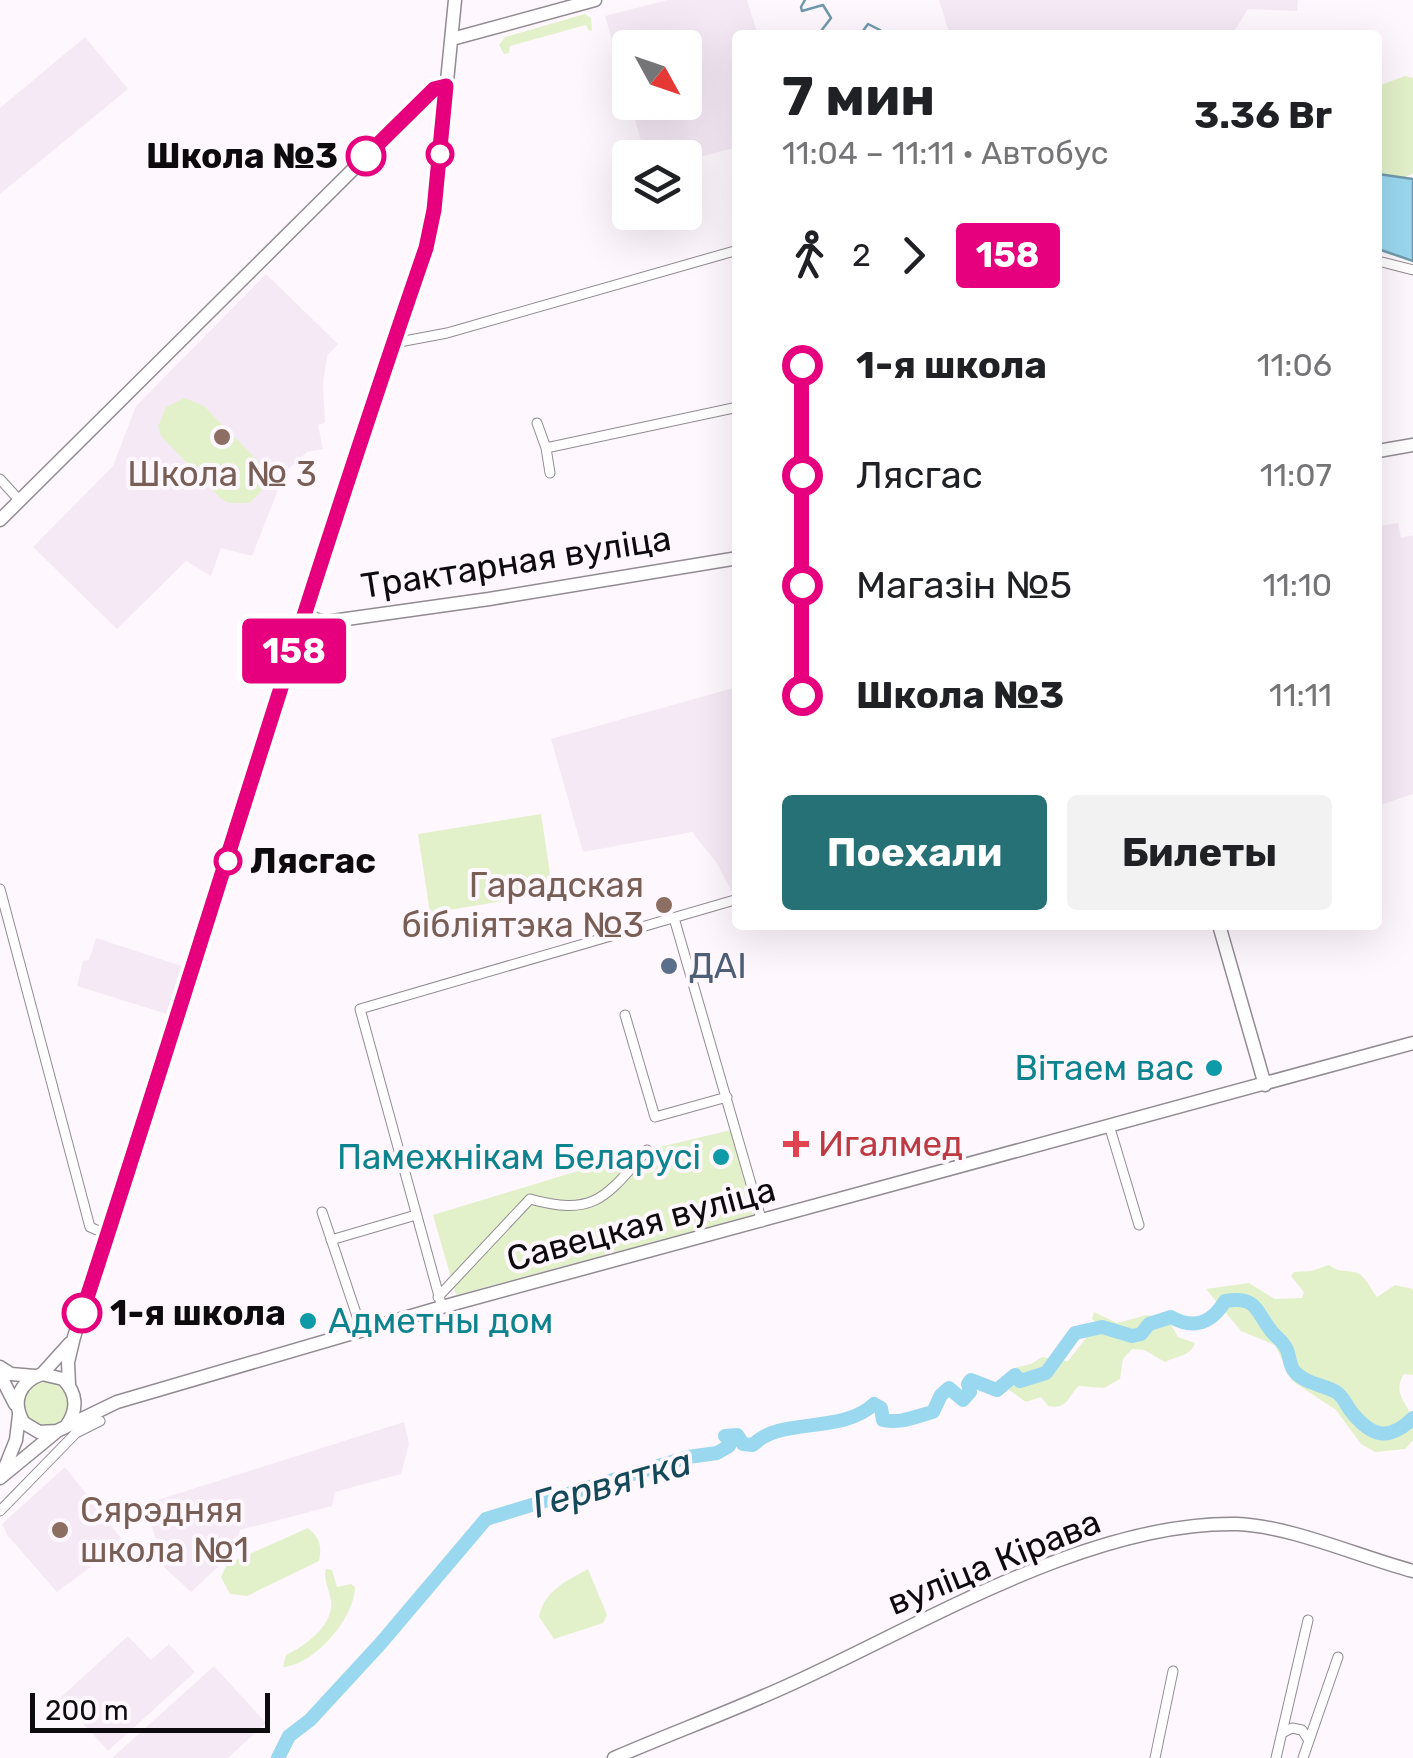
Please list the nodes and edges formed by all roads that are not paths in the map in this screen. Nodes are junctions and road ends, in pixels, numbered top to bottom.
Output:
1 (455, 0) edge
2 (595, 0) edge
3 (452, 39) junction
4 (446, 86) junction
5 (732, 252) edge
6 (1382, 262) edge
7 (1413, 270) edge
8 (394, 343) junction
9 (732, 408) edge
10 (536, 423) dead end
11 (1413, 445) edge
12 (546, 448) junction
13 (1382, 450) edge
14 (550, 474) dead end
15 (0, 479) edge
16 (20, 501) junction
17 (0, 520) edge
18 (732, 559) edge
19 (304, 616) junction
20 (0, 889) edge
21 (732, 901) edge
22 (674, 918) junction
23 (1221, 930) edge
24 (625, 1015) dead end
25 (1413, 1044) edge
26 (1265, 1085) junction
27 (726, 1097) junction
28 (1109, 1126) junction
29 (646, 1150) dead end
30 (322, 1212) dead end
31 (416, 1215) junction
32 (762, 1222) junction
33 (1139, 1225) dead end
34 (108, 1235) junction
35 (331, 1240) junction
36 (440, 1302) junction
37 (362, 1331) junction
38 (74, 1336) junction
39 (0, 1367) edge
40 (0, 1375) edge
41 (39, 1375) junction
42 (70, 1387) junction
43 (117, 1402) junction
44 (18, 1413) junction
45 (100, 1421) dead end
46 (62, 1428) junction
47 (0, 1478) edge
48 (0, 1510) edge
49 (1413, 1571) edge
50 (1308, 1620) dead end
51 (1338, 1658) dead end
52 (1173, 1672) dead end
53 (1284, 1732) junction
54 (1308, 1739) junction
55 (614, 1758) edge
56 (1155, 1758) edge
57 (1276, 1758) edge
58 (1303, 1758) edge

1 - 3 main road
2 - 3 main road
3 - 4 main road
4 - 8 main road
4 - 16 main road
5 - 8 street
6 - 7 street
8 - 19 main road
9 - 12 street
10 - 12 street
11 - 13 main road
12 - 14 street
15 - 16 street
16 - 17 main road
18 - 19 main road, Трактарная вуліца
19 - 34 main road
20 - 34 street
21 - 22 street
22 - 27 street
22 - 31 street
23 - 26 main road
24 - 27 street
25 - 26 main road, Савецкая вуліца
26 - 28 main road, Савецкая вуліца
27 - 32 street
28 - 32 main road, Савецкая вуліца
28 - 33 street
29 - 36 street
30 - 35 street
31 - 35 street
31 - 36 street
32 - 36 main road, Савецкая вуліца
34 - 38 main road
35 - 37 street
36 - 37 main road, Савецкая вуліца
37 - 43 main road, Савецкая вуліца
38 - 41 main road
38 - 42 main road
39 - 41 main road
40 - 44 main road
41 - 42 main road
41 - 44 main road
42 - 43 main road
42 - 46 main road
43 - 46 main road, Савецкая вуліца
44 - 46 main road
44 - 47 main road, Савецкая вуліца
45 - 48 street
46 - 47 main road, Савецкая вуліца
49 - 55 main road, вуліца Кірава
50 - 53 street
51 - 54 street
52 - 56 street
53 - 54 street
53 - 57 street
54 - 58 street

